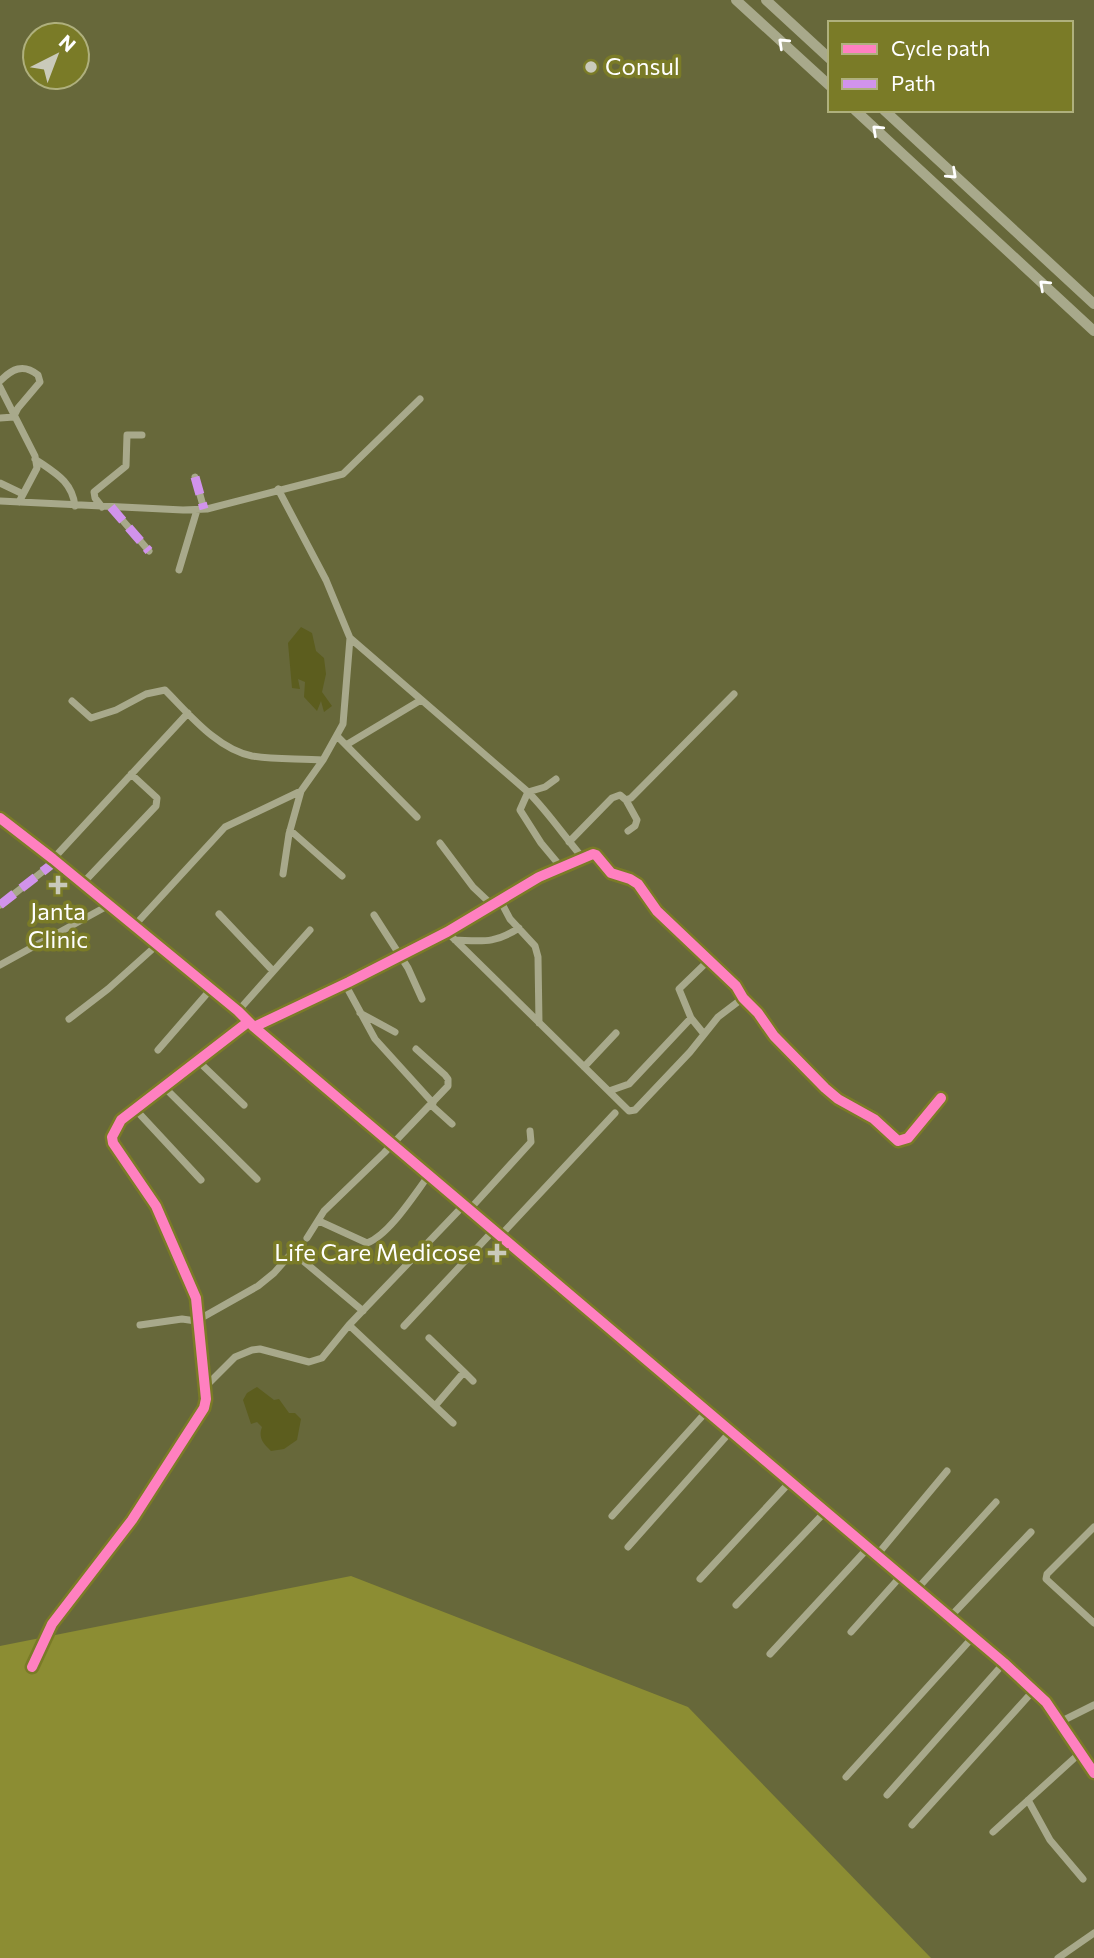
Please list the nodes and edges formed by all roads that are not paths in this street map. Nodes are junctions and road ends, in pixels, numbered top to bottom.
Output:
1 (736, 0) edge
2 (766, 0) edge
3 (828, 57) edge
4 (828, 84) edge
5 (857, 112) edge
6 (886, 112) edge
7 (1094, 304) edge
8 (1094, 331) edge
9 (0, 381) edge
10 (0, 387) edge
11 (420, 399) dead end
12 (14, 417) junction
13 (0, 418) edge
14 (142, 435) dead end
15 (35, 459) junction
16 (195, 477) dead end
17 (0, 483) edge
18 (278, 489) junction
19 (23, 494) junction
20 (0, 501) edge
21 (19, 502) junction
22 (75, 506) junction
23 (102, 507) junction
24 (111, 508) junction
25 (200, 510) junction
26 (149, 551) dead end
27 (179, 569) dead end
28 (350, 638) junction
29 (734, 694) dead end
30 (421, 700) junction
31 (72, 701) dead end
32 (188, 713) junction
33 (338, 737) junction
34 (346, 745) junction
35 (323, 760) junction
36 (131, 774) junction
37 (556, 779) dead end
38 (300, 791) junction
39 (528, 792) junction
40 (626, 800) junction
41 (417, 817) dead end
42 (0, 818) edge
43 (290, 831) junction
44 (628, 831) dead end
45 (569, 842) junction
46 (440, 843) dead end
47 (582, 857) junction
48 (55, 860) junction
49 (561, 867) junction
50 (283, 874) dead end
51 (342, 876) dead end
52 (83, 883) junction
53 (500, 900) junction
54 (491, 904) junction
55 (0, 905) edge
56 (110, 905) junction
57 (219, 914) dead end
58 (374, 915) dead end
59 (134, 926) junction
60 (519, 928) junction
61 (310, 930) dead end
62 (447, 932) junction
63 (455, 940) junction
64 (157, 945) junction
65 (400, 956) junction
66 (708, 961) junction
67 (0, 965) edge
68 (273, 971) junction
69 (345, 984) junction
70 (211, 989) junction
71 (743, 998) junction
72 (422, 999) dead end
73 (238, 1011) junction
74 (359, 1012) junction
75 (691, 1018) junction
76 (69, 1019) dead end
77 (539, 1023) junction
78 (251, 1024) junction
79 (395, 1032) dead end
80 (616, 1033) dead end
81 (704, 1034) junction
82 (416, 1049) dead end
83 (158, 1050) dead end
84 (198, 1061) junction
85 (584, 1067) junction
86 (164, 1087) junction
87 (609, 1091) junction
88 (941, 1098) dead end
89 (432, 1104) junction
90 (244, 1105) dead end
91 (135, 1109) junction
92 (615, 1113) dead end
93 (452, 1124) dead end
94 (530, 1131) dead end
95 (392, 1144) junction
96 (429, 1175) junction
97 (257, 1178) dead end
98 (201, 1180) dead end
99 (467, 1207) junction
100 (318, 1221) junction
101 (497, 1233) junction
102 (307, 1238) dead end
103 (363, 1311) junction
104 (196, 1321) junction
105 (140, 1325) dead end
106 (349, 1325) junction
107 (404, 1326) dead end
108 (429, 1338) dead end
109 (464, 1372) junction
110 (473, 1381) dead end
111 (204, 1388) junction
112 (435, 1406) junction
113 (707, 1411) junction
114 (453, 1423) dead end
115 (731, 1431) junction
116 (947, 1471) dead end
117 (790, 1482) junction
118 (996, 1502) dead end
119 (825, 1512) junction
120 (612, 1516) dead end
121 (1094, 1527) edge
122 (1031, 1532) dead end
123 (628, 1547) dead end
124 (872, 1552) junction
125 (901, 1576) junction
126 (700, 1580) dead end
127 (916, 1589) junction
128 (736, 1605) dead end
129 (950, 1618) junction
130 (1094, 1623) edge
131 (851, 1632) dead end
132 (974, 1637) junction
133 (770, 1654) dead end
134 (1004, 1663) junction
135 (33, 1667) dead end
136 (1034, 1690) junction
137 (1094, 1705) edge
138 (1060, 1722) junction
139 (1080, 1753) junction
140 (1094, 1773) edge
141 (846, 1777) dead end
142 (887, 1795) dead end
143 (1028, 1800) junction
144 (912, 1825) dead end
145 (993, 1832) dead end
146 (1083, 1879) dead end
147 (1094, 1933) edge
148 (1058, 1958) edge

4 -> 1 street
2 - 3 street
8 -> 5 street
6 -> 7 street
9 - 12 street
10 - 12 street
11 - 18 street
12 - 13 street
12 - 15 street
14 - 23 street
15 - 19 street
15 - 22 street
16 - 25 street
17 - 19 street
18 - 25 street
18 - 28 street
19 - 21 street
20 - 21 street
21 - 22 street
22 - 23 street
23 - 24 street
24 - 25 street
24 - 26 street
25 - 27 street
28 - 30 street
28 - 33 street
29 - 40 street
30 - 34 street
30 - 39 street
31 - 32 street
32 - 35 street
32 - 36 street
33 - 34 street
33 - 35 street
34 - 41 street
35 - 38 street
36 - 48 street
36 - 52 street
37 - 39 street
38 - 43 street
38 - 59 street
39 - 45 street
39 - 49 street
40 - 44 street
40 - 45 street
42 - 48 street
43 - 50 street
43 - 51 street
45 - 47 street
46 - 54 street
47 - 49 street
47 - 66 street
48 - 52 street
48 - 55 street
49 - 53 street
52 - 56 street
53 - 54 street
53 - 60 street
54 - 62 street
56 - 59 street
56 - 67 street
57 - 68 street
58 - 65 street
59 - 64 street
60 - 63 street
60 - 77 street
61 - 68 street
62 - 63 street
62 - 65 street
63 - 77 street
64 - 70 street
64 - 76 street
65 - 69 street
65 - 72 street
66 - 71 street
66 - 75 street
68 - 73 street
69 - 74 street
69 - 78 street
70 - 73 street
70 - 83 street
71 - 81 street
71 - 88 street
73 - 78 street
74 - 79 street
74 - 89 street
75 - 81 street
75 - 87 street
77 - 85 street
78 - 84 street
78 - 95 street
80 - 85 street
81 - 87 street
82 - 89 street
84 - 86 street
84 - 90 street
85 - 87 street
86 - 91 street
86 - 97 street
89 - 93 street
89 - 95 street
91 - 98 street
91 - 104 street
92 - 101 street
94 - 99 street
95 - 96 street
95 - 100 street
96 - 99 street
96 - 100 street
99 - 101 street
99 - 103 street
100 - 102 street
101 - 107 street
101 - 113 street
103 - 104 street
103 - 106 street
104 - 105 street
104 - 111 street
106 - 111 street
106 - 112 street
108 - 109 street
109 - 110 street
109 - 112 street
111 - 135 street
112 - 114 street
113 - 115 street
113 - 120 street
115 - 117 street
115 - 123 street
116 - 124 street
117 - 119 street
117 - 126 street
118 - 127 street
119 - 124 street
119 - 128 street
121 - 130 street
122 - 129 street
124 - 125 street
124 - 133 street
125 - 127 street
125 - 131 street
127 - 129 street
129 - 132 street
132 - 134 street
132 - 141 street
134 - 136 street
134 - 142 street
136 - 138 street
136 - 144 street
137 - 138 street
138 - 139 street
139 - 140 street
139 - 143 street
143 - 145 street
143 - 146 street
147 - 148 street

